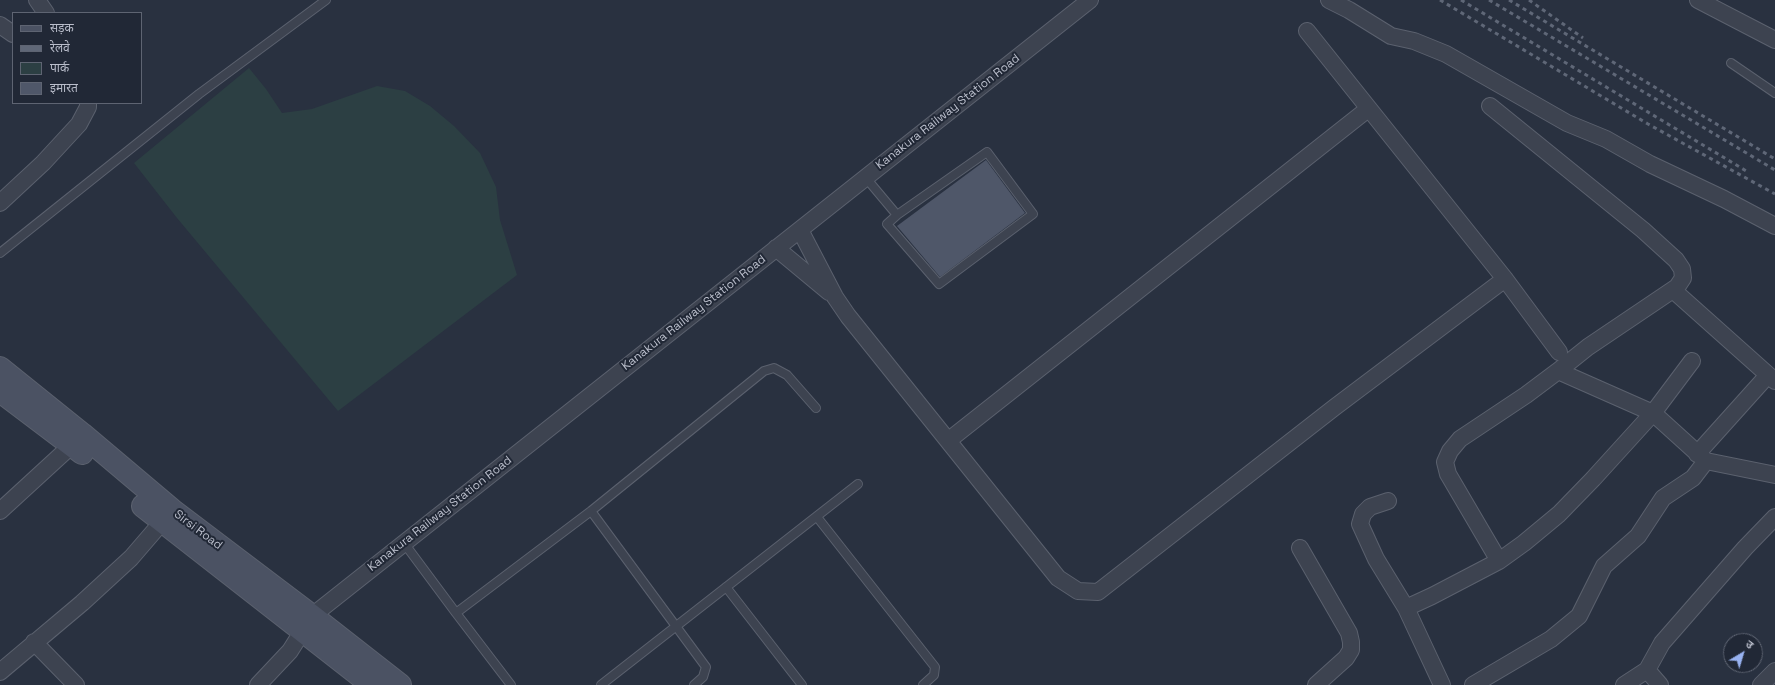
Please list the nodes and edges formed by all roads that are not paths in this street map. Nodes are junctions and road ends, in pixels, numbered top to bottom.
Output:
1 (37, 0) edge
2 (326, 0) edge
3 (1090, 0) edge
4 (1328, 0) edge
5 (1702, 1) edge
6 (45, 12) edge
7 (0, 25) edge
8 (1307, 31) dead end
9 (12, 33) edge
10 (1775, 40) edge
11 (1731, 63) dead end
12 (1775, 93) edge
13 (88, 104) edge
14 (1490, 106) dead end
15 (1368, 109) junction
16 (866, 178) junction
17 (0, 203) edge
18 (897, 215) junction
19 (1775, 226) edge
20 (800, 230) junction
21 (776, 248) junction
22 (0, 253) edge
23 (1505, 279) junction
24 (1672, 290) junction
25 (835, 297) junction
26 (1559, 352) dead end
27 (1692, 361) dead end
28 (0, 368) edge
29 (1558, 371) junction
30 (1771, 378) edge
31 (0, 391) edge
32 (816, 408) dead end
33 (1653, 413) junction
34 (949, 440) junction
35 (72, 445) junction
36 (1701, 458) junction
37 (1775, 475) edge
38 (858, 484) dead end
39 (1388, 501) dead end
40 (0, 511) edge
41 (591, 511) junction
42 (817, 517) junction
43 (1775, 517) edge
44 (162, 522) junction
45 (404, 543) junction
46 (1300, 548) dead end
47 (1499, 561) junction
48 (726, 587) junction
49 (1406, 608) junction
50 (456, 613) junction
51 (308, 623) junction
52 (676, 625) junction
53 (34, 642) junction
54 (1647, 670) junction
55 (1775, 671) edge
56 (0, 672) edge
57 (76, 685) edge
58 (258, 685) edge
59 (372, 685) edge
60 (400, 685) edge
61 (510, 685) edge
62 (601, 685) edge
63 (694, 685) edge
64 (802, 685) edge
65 (923, 685) edge
66 (1316, 685) edge
67 (1442, 685) edge
68 (1473, 685) edge
69 (1624, 685) edge
70 (1660, 685) edge
71 (1761, 685) edge

1 - 6 street
2 - 22 lane
3 - 16 street, Kanakura Railway Station Road
4 - 19 street
5 - 10 street
7 - 9 street
8 - 15 street
11 - 12 lane
13 - 17 street
14 - 24 street
15 - 23 street
15 - 34 street
16 - 18 lane
16 - 20 street, Kanakura Railway Station Road
18 - 18 lane
20 - 21 street, Kanakura Railway Station Road
20 - 25 street
21 - 25 street
21 - 45 street, Kanakura Railway Station Road
23 - 26 street
23 - 34 street
24 - 29 street
24 - 30 street
25 - 34 street
27 - 33 street
28 - 51 main road, Sirsi Road
29 - 33 street
29 - 47 street
30 - 36 street
31 - 35 main road, Sirsi Road
32 - 41 lane
33 - 36 street
33 - 47 street
35 - 40 street
35 - 44 main road, Sirsi Road
36 - 37 street
36 - 68 street
38 - 42 lane
39 - 49 street
41 - 50 lane
41 - 52 lane
42 - 48 lane
42 - 65 lane
43 - 54 street
44 - 51 main road, Sirsi Road
44 - 53 street
45 - 50 lane
45 - 51 street, Kanakura Railway Station Road
46 - 66 street
47 - 49 street
48 - 52 lane
48 - 64 lane
49 - 67 street
50 - 61 lane
51 - 58 street, Kanakura Railway Station Road
51 - 59 main road, Sirsi Road
51 - 60 main road, Sirsi Road
52 - 62 lane
52 - 63 lane
53 - 56 street
53 - 57 street
54 - 69 street
54 - 70 street
55 - 71 street

